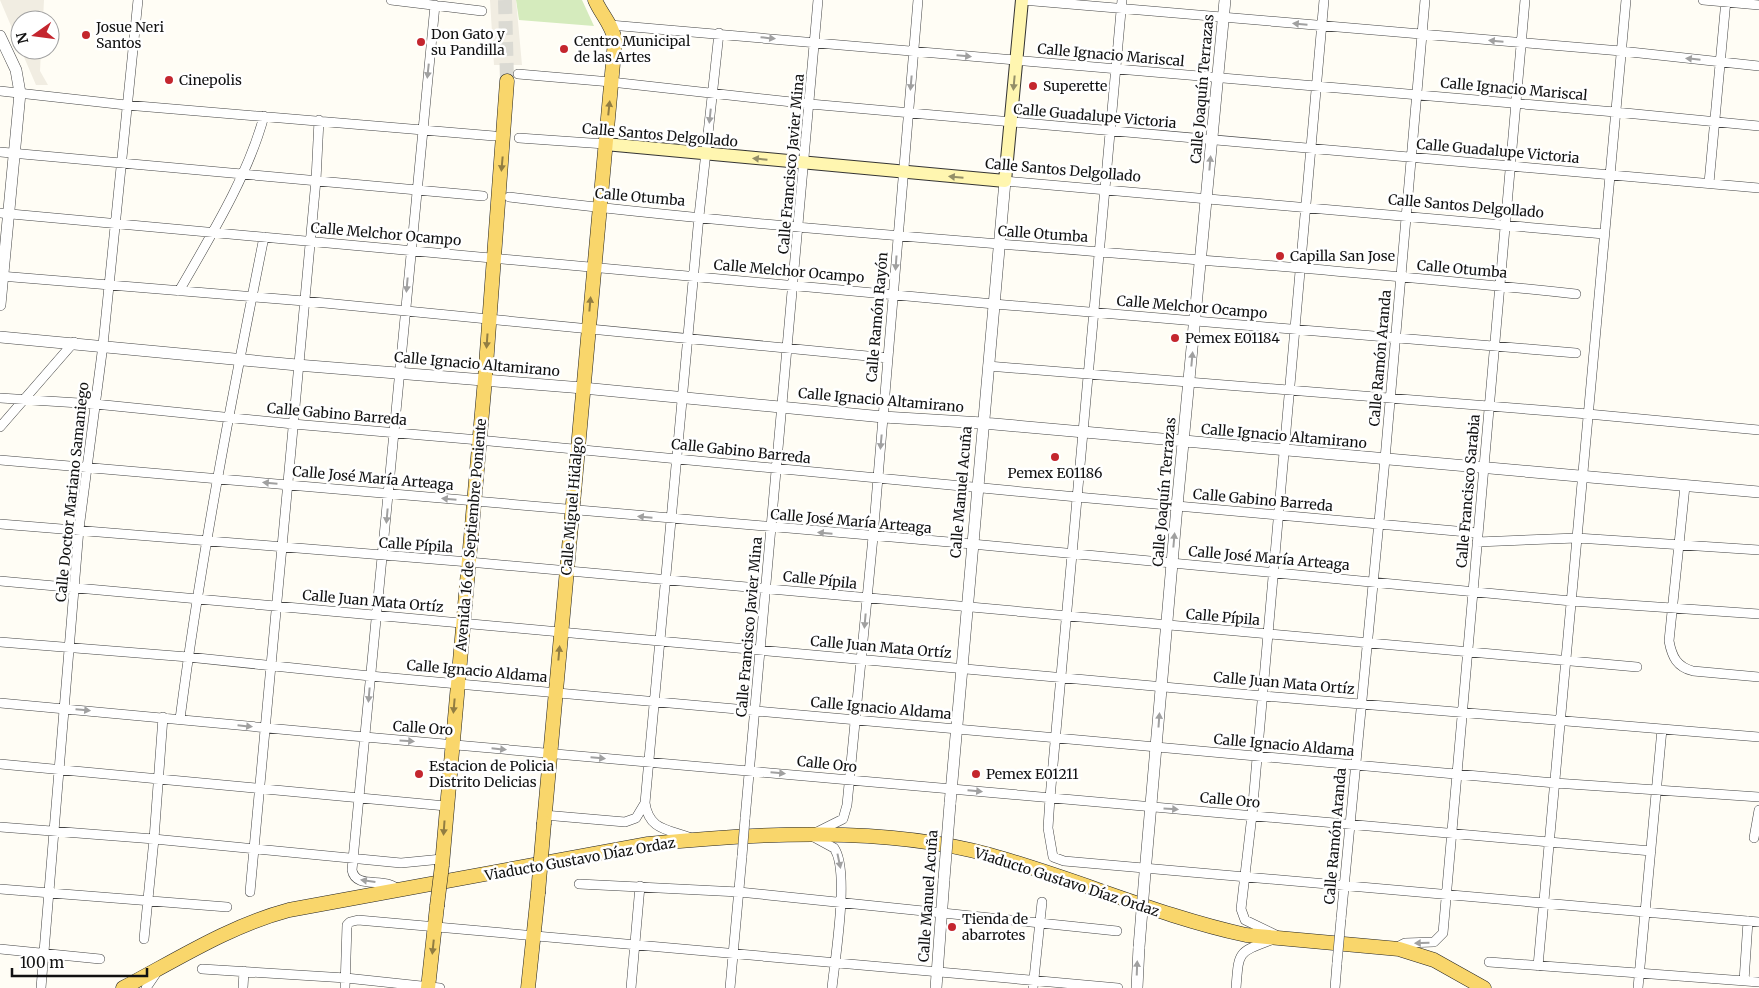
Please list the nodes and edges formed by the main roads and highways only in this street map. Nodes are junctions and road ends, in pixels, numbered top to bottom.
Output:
1 (595, 0) edge
2 (1022, 0) edge
3 (512, 78) tunnel mouth
4 (605, 144) junction
5 (1005, 181) joint
6 (123, 988) edge
7 (432, 988) edge
8 (528, 988) edge
9 (1484, 988) edge

4 -> 1 main road, Calle Miguel Hidalgo
2 -> 5 main road, Calle Manuel Acuña
3 -> 7 main road, Avenida 16 de Septiembre Poniente, bridge
5 -> 4 main road, Calle Santos Delgollado
8 -> 4 main road, Calle Miguel Hidalgo, bridge
6 - 9 main road, Viaducto Gustavo Díaz Ordaz

